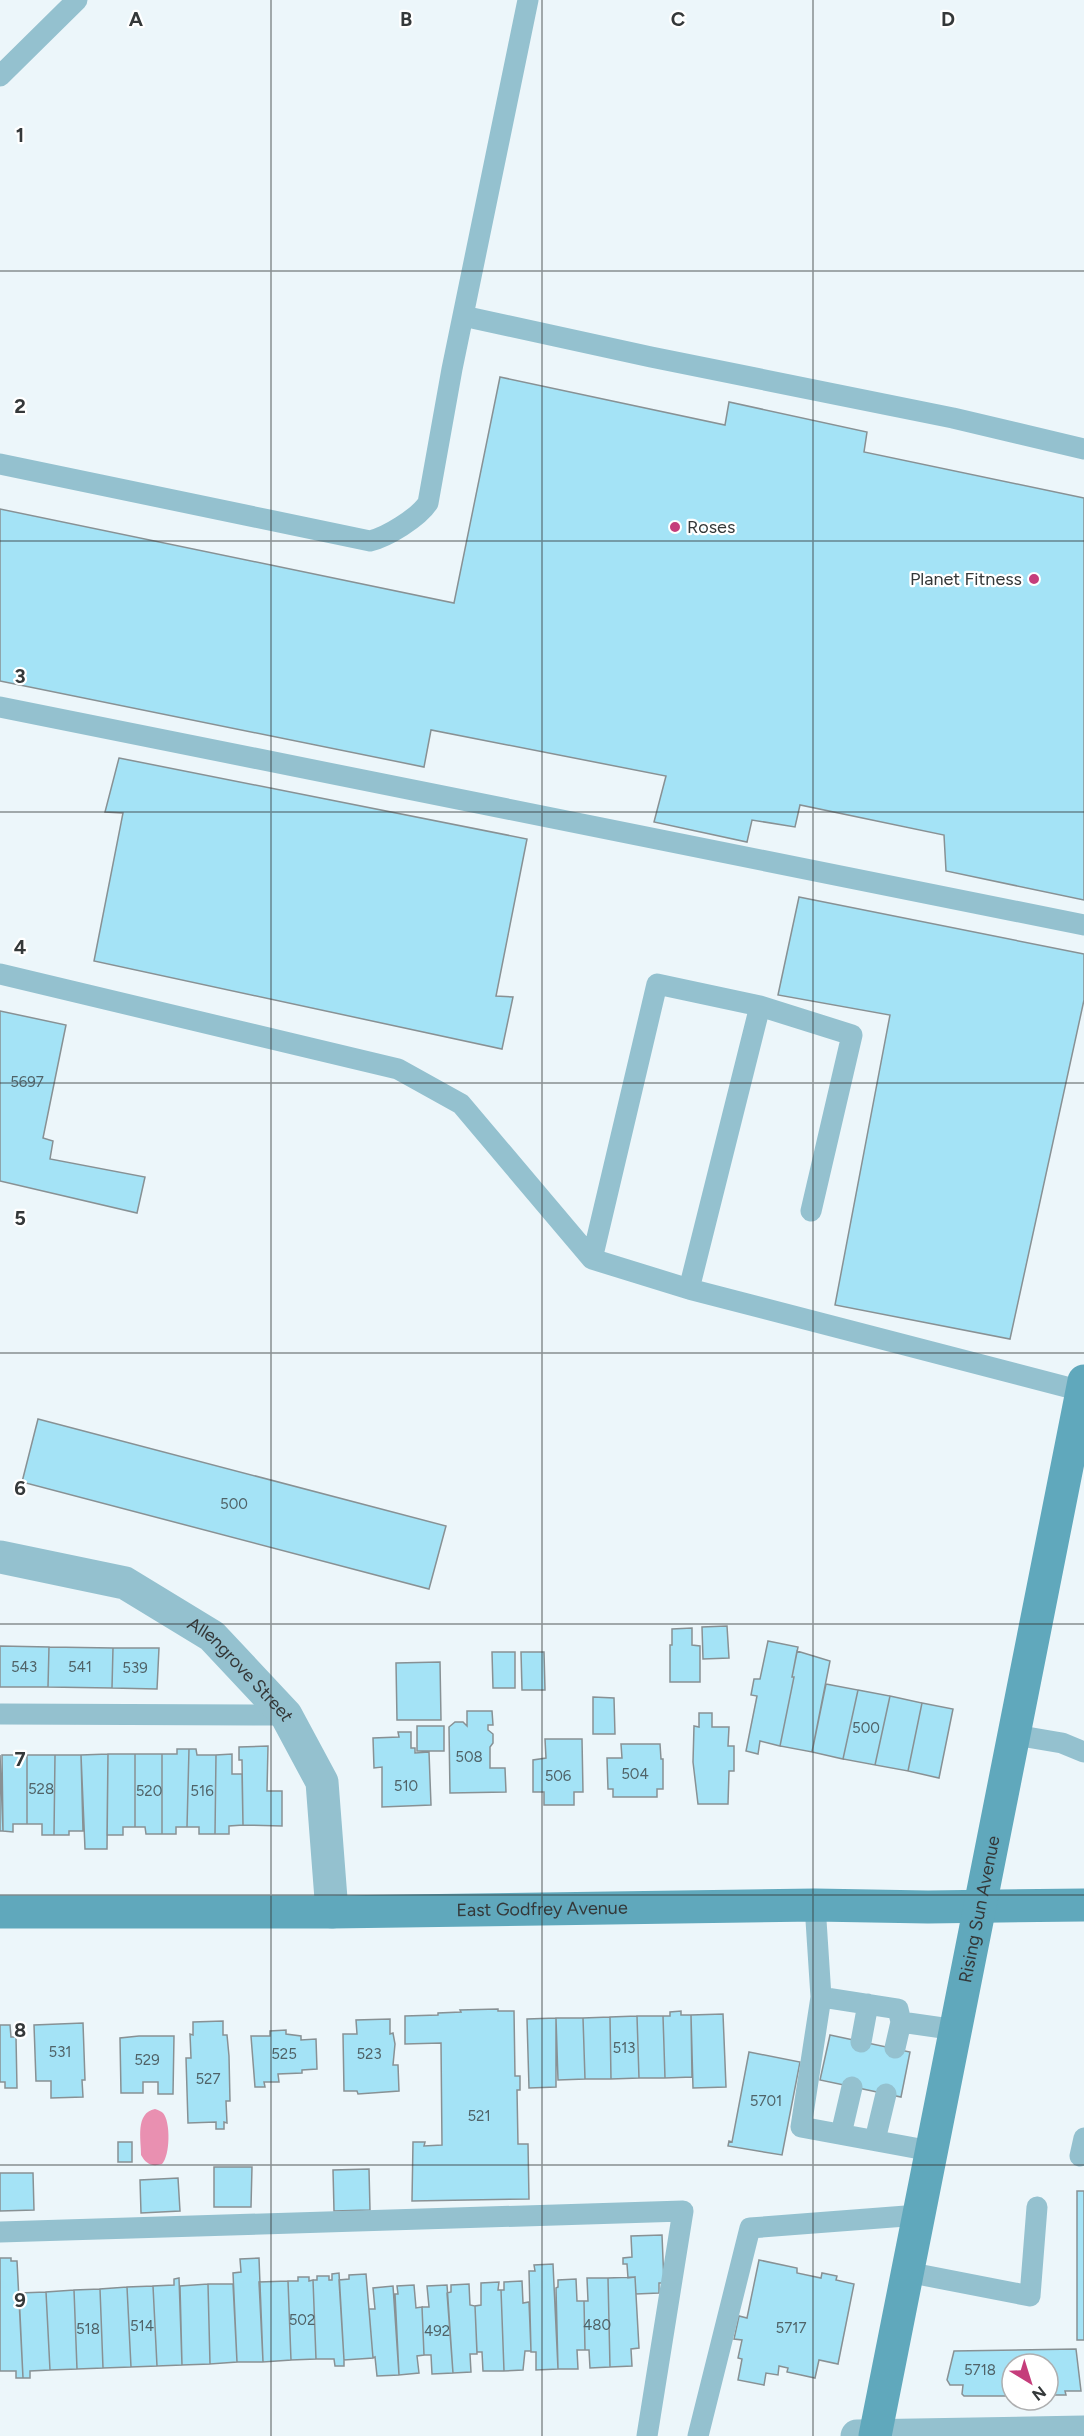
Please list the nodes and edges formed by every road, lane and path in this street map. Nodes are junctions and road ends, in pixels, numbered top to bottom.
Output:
1 (77, 0) edge
2 (528, 0) edge
3 (0, 76) edge
4 (463, 316) junction
5 (1084, 449) edge
6 (0, 464) edge
7 (0, 707) edge
8 (1084, 925) edge
9 (0, 974) edge
10 (760, 1006) junction
11 (811, 1211) dead end
12 (592, 1259) junction
13 (689, 1289) junction
14 (1083, 1386) edge
15 (0, 1557) edge
16 (0, 1714) edge
17 (286, 1715) junction
18 (1015, 1735) junction
19 (1084, 1752) edge
20 (815, 1905) junction
21 (1084, 1905) edge
22 (981, 1907) junction
23 (0, 1912) edge
24 (332, 1912) junction
25 (821, 1997) junction
26 (868, 2004) junction
27 (901, 2022) junction
28 (957, 2030) junction
29 (861, 2042) dead end
30 (895, 2048) dead end
31 (852, 2087) dead end
32 (886, 2094) dead end
33 (841, 2134) junction
34 (875, 2140) junction
35 (932, 2151) junction
36 (1037, 2207) dead end
37 (919, 2215) junction
38 (0, 2232) edge
39 (907, 2272) junction
40 (1084, 2432) edge
41 (647, 2436) edge
42 (698, 2436) edge
43 (857, 2436) edge
44 (875, 2436) edge

1 - 3 lane
2 - 4 lane
4 - 5 lane
4 - 6 lane
7 - 8 lane
9 - 12 lane
10 - 11 lane
10 - 12 lane
10 - 13 lane
12 - 13 lane
13 - 14 lane
14 - 18 main road, Rising Sun Avenue
15 - 17 street, Allengrove Street
16 - 17 lane
17 - 24 street, Allengrove Street
18 - 19 lane
18 - 22 main road, Rising Sun Avenue
20 - 22 main road, East Godfrey Avenue
20 - 24 main road, East Godfrey Avenue
20 - 25 lane
21 - 22 main road, East Godfrey Avenue
22 - 28 main road, Rising Sun Avenue
23 - 24 main road, East Godfrey Avenue
25 - 26 lane
25 - 33 lane
26 - 27 lane
26 - 29 lane
27 - 28 lane
27 - 30 lane
28 - 35 main road, Rising Sun Avenue
31 - 33 lane
32 - 34 lane
33 - 34 lane
34 - 35 lane
35 - 37 main road, Rising Sun Avenue
36 - 39 lane
37 - 39 main road, Rising Sun Avenue
37 - 42 lane
38 - 41 lane
39 - 44 main road, Rising Sun Avenue
40 - 44 street
43 - 44 street

